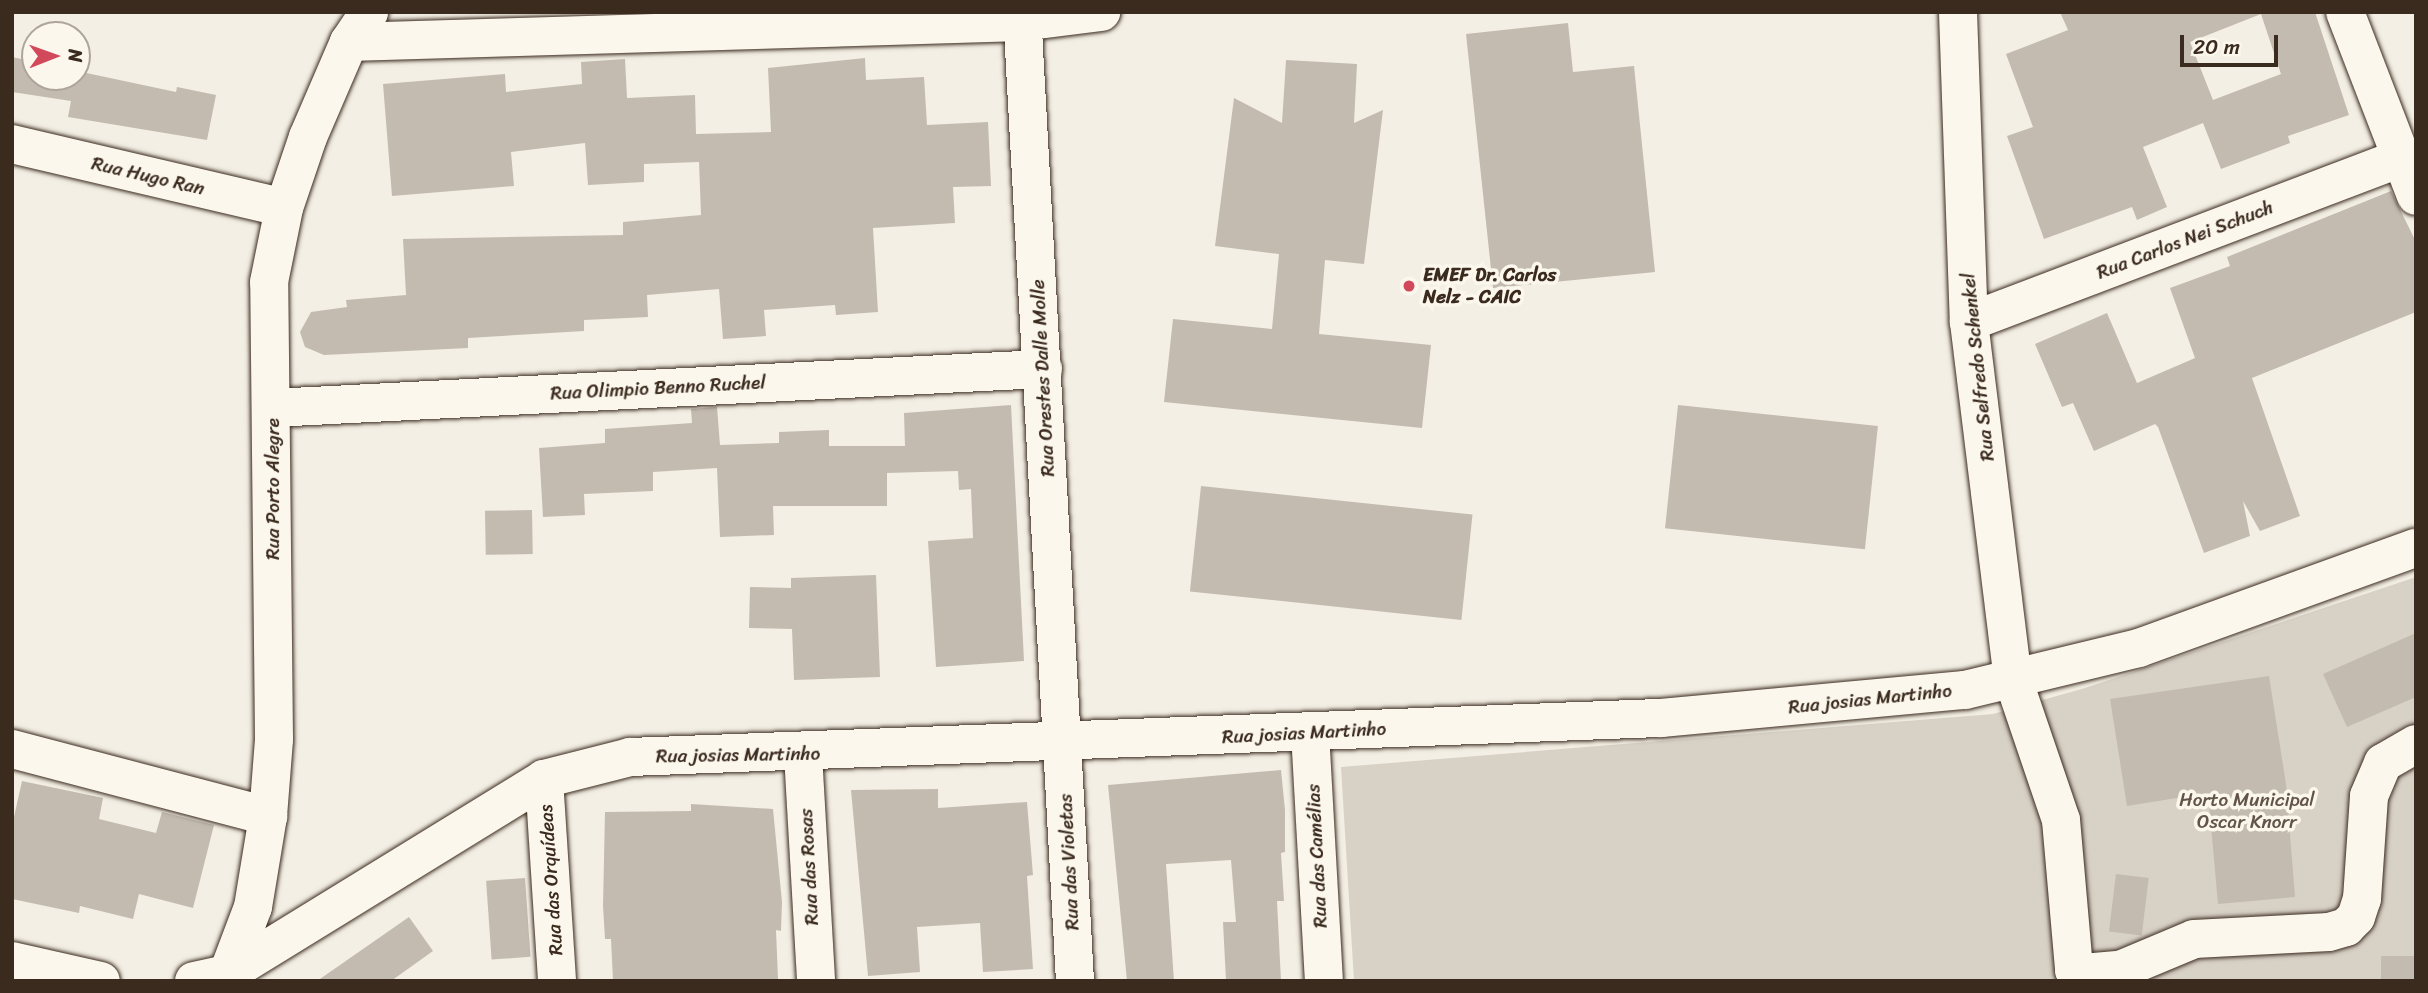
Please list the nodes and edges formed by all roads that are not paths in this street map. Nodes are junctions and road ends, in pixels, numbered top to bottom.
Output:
1 (1958, 12) edge
2 (2345, 12) edge
3 (1093, 13) edge
4 (1022, 17) edge
5 (359, 27) edge
6 (12, 144) edge
7 (2401, 158) junction
8 (2416, 196) edge
9 (284, 208) junction
10 (1969, 322) junction
11 (1043, 369) junction
12 (272, 408) junction
13 (2416, 548) edge
14 (2013, 679) junction
15 (1310, 732) junction
16 (1063, 744) junction
17 (2416, 744) edge
18 (12, 749) edge
19 (803, 754) junction
20 (544, 779) junction
21 (268, 816) junction
22 (12, 961) edge
23 (215, 979) edge
24 (102, 981) edge
25 (557, 981) edge
26 (816, 981) edge
27 (1075, 981) edge
28 (1324, 981) edge

1 - 10 street, Rua Selfredo Schenkel
2 - 7 street
3 - 4 street
4 - 5 street
4 - 11 street, Rua Orestes Dalle Molle
5 - 9 street, Rua Porto Alegre
6 - 9 street, Rua Hugo Ran
7 - 8 street
7 - 10 street, Rua Carlos Nei Schuch
9 - 12 street, Rua Porto Alegre
10 - 14 street, Rua Selfredo Schenkel
11 - 12 street, Rua Olimpio Benno Ruchel
11 - 16 street, Rua Orestes Dalle Molle
12 - 21 street, Rua Porto Alegre
13 - 14 street, Rua josias Martinho
14 - 15 street, Rua josias Martinho
14 - 17 street, Rua Selfredo Schenkel
15 - 16 street, Rua josias Martinho
15 - 28 street, Rua das Camélias
16 - 19 street, Rua josias Martinho
16 - 27 street, Rua das Violetas
18 - 21 street
19 - 20 street, Rua josias Martinho
19 - 26 street, Rua das Rosas
20 - 23 street, Rua josias Martinho
20 - 25 street, Rua das Orquídeas
21 - 23 street, Rua Porto Alegre
22 - 24 street

